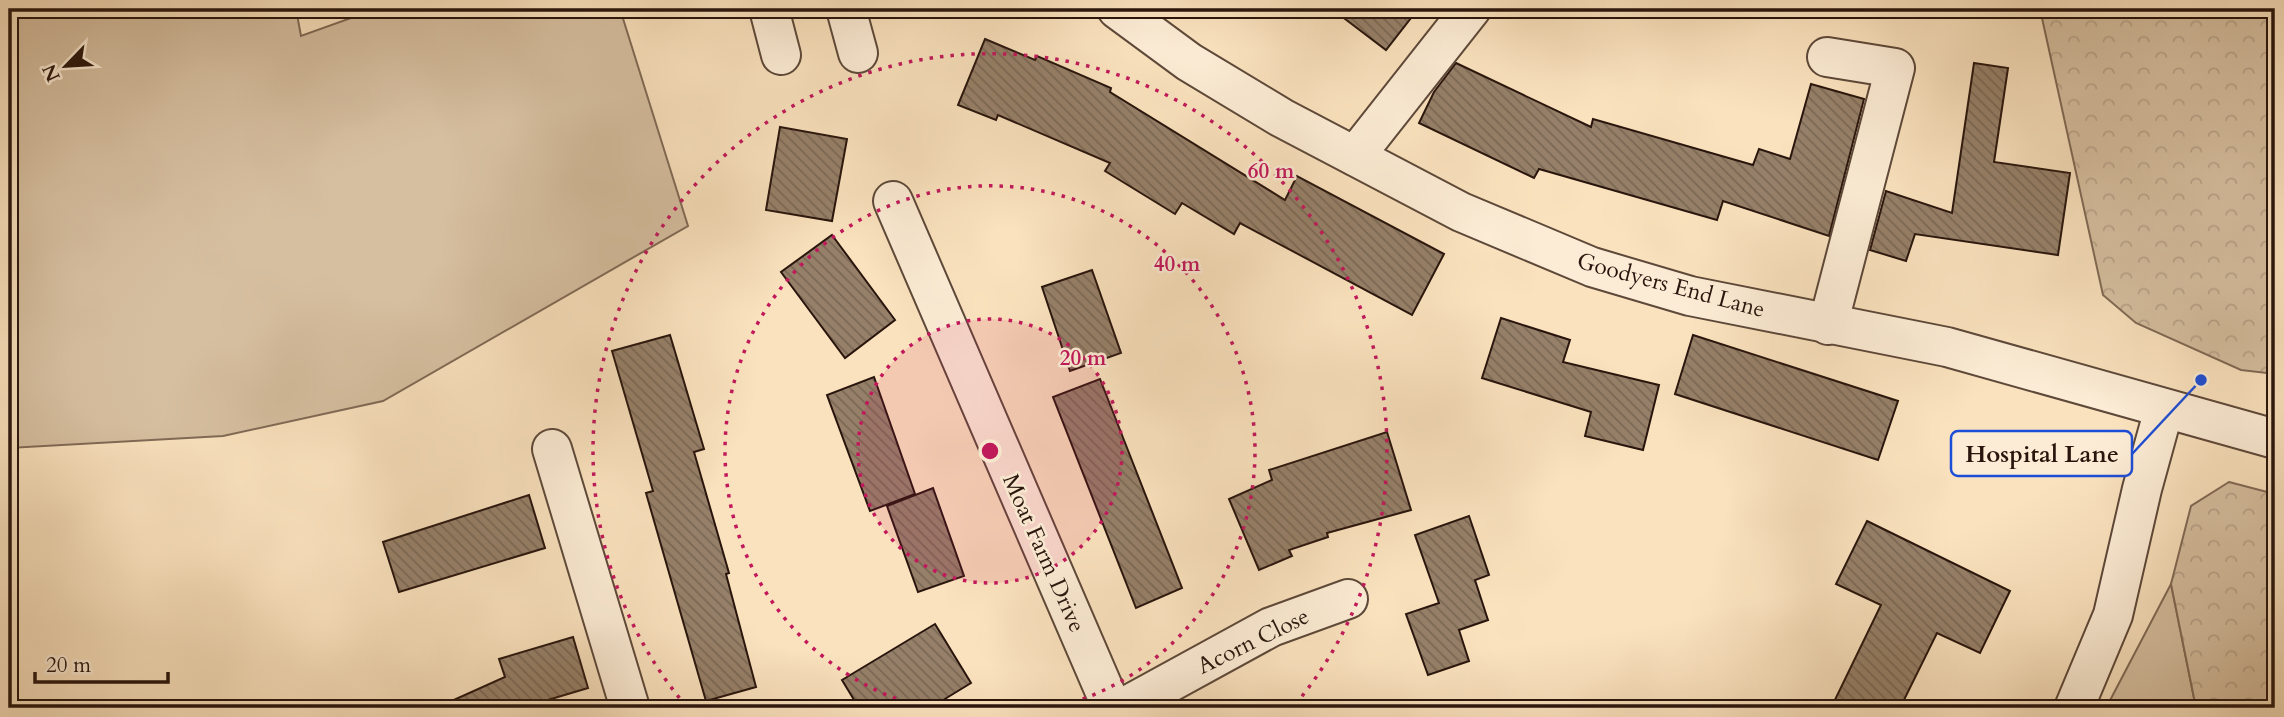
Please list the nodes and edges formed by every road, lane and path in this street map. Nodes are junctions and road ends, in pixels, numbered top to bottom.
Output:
1 (769, 9) edge
2 (846, 9) edge
3 (1117, 9) edge
4 (1471, 9) edge
5 (858, 53) dead end
6 (780, 55) dead end
7 (1827, 57) dead end
8 (1355, 156) junction
9 (892, 201) dead end
10 (1828, 324) junction
11 (2164, 409) junction
12 (2275, 439) edge
13 (552, 449) dead end
14 (1348, 599) dead end
15 (629, 708) edge
16 (1112, 708) edge
17 (1124, 708) edge
18 (2074, 708) edge

1 - 6 street
2 - 5 street
3 - 8 street, Goodyers End Lane
4 - 8 street
7 - 10 street
8 - 10 street, Goodyers End Lane
9 - 16 street, Moat Farm Drive
10 - 11 street, Goodyers End Lane
11 - 12 street, Goodyers End Lane
11 - 18 street
13 - 15 street
14 - 17 street, Acorn Close

